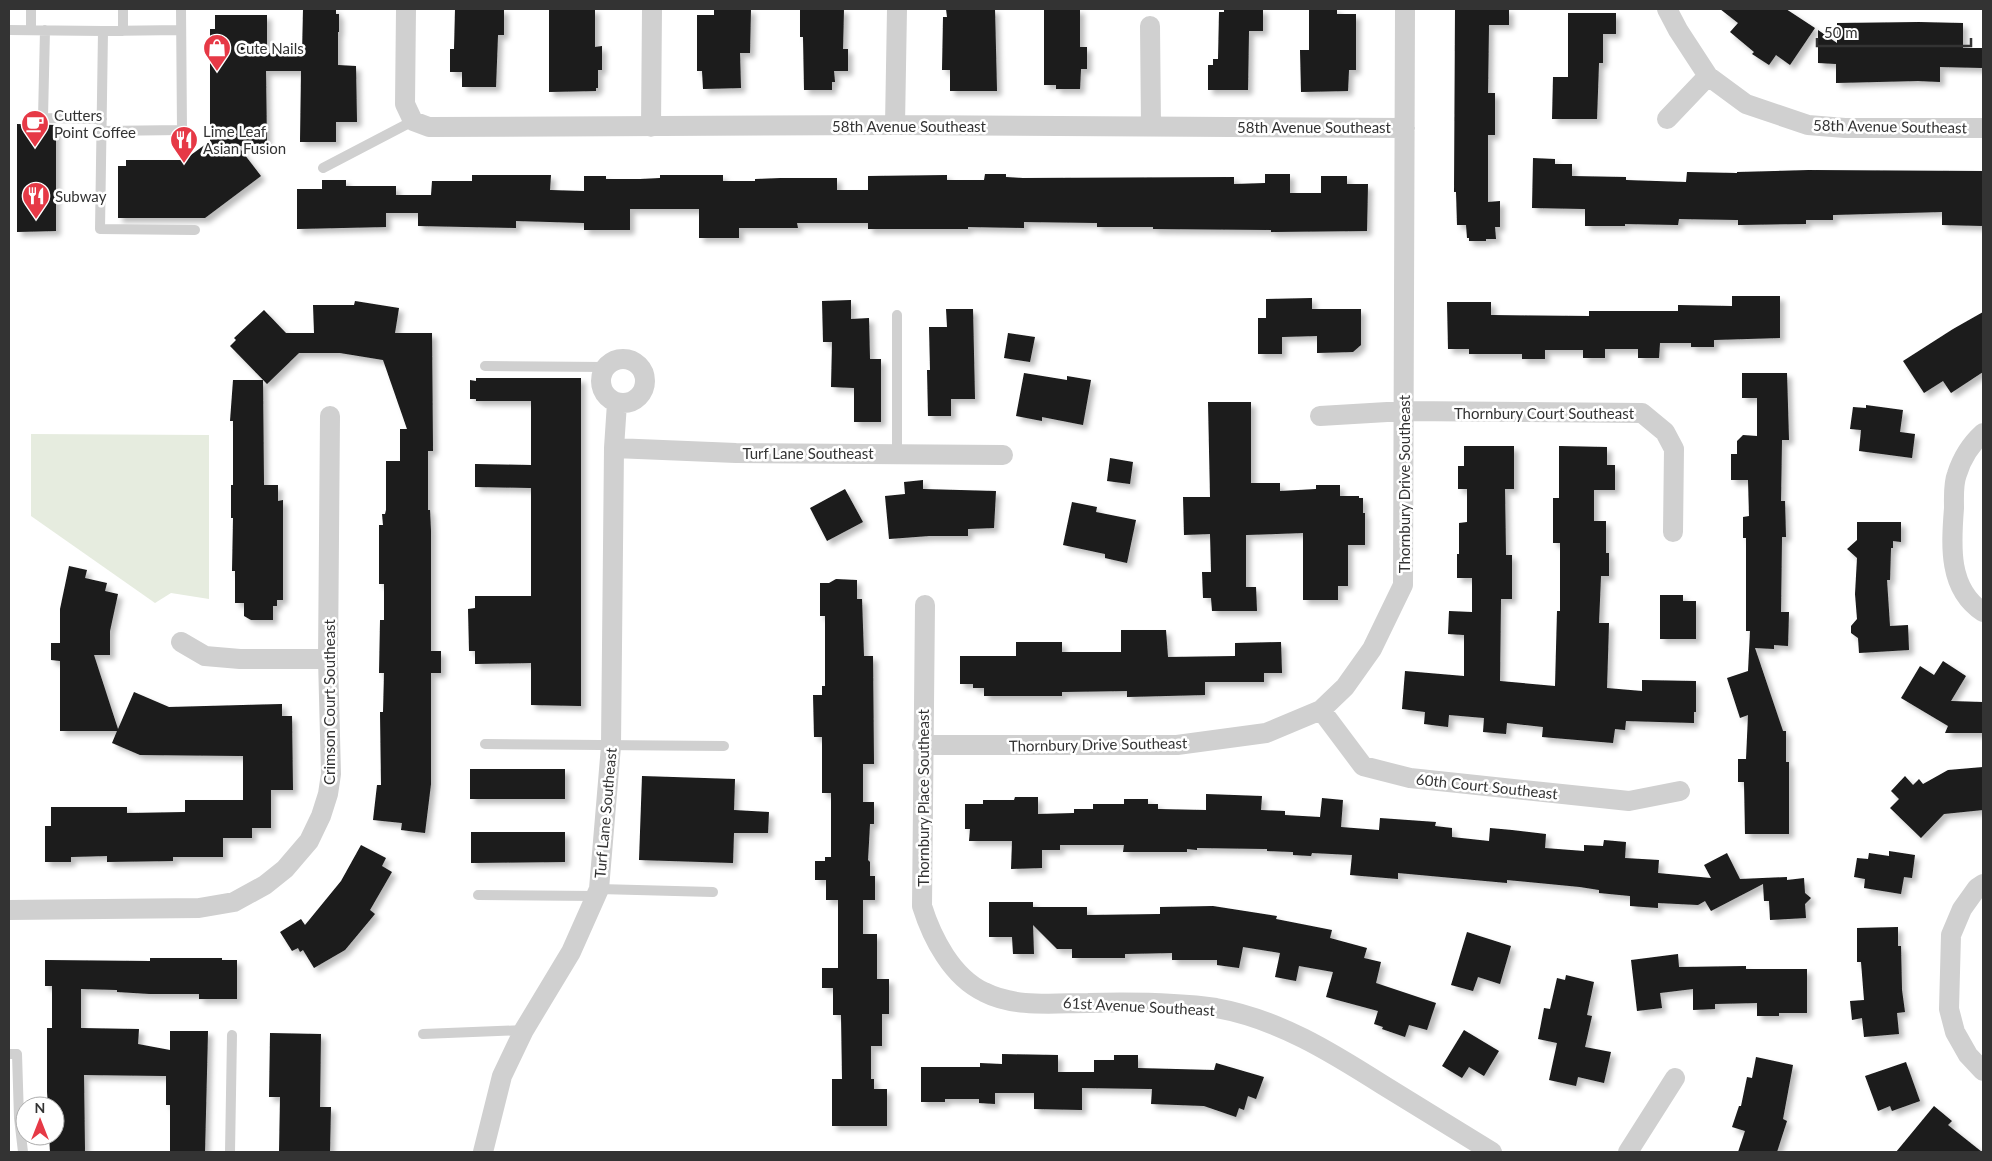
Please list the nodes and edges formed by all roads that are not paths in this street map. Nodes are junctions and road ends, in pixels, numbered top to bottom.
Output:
1 (31, 9) edge
2 (123, 9) edge
3 (181, 9) edge
4 (406, 9) edge
5 (652, 9) edge
6 (897, 9) edge
7 (1405, 9) edge
8 (1667, 9) edge
9 (1150, 26) dead end
10 (9, 30) edge
11 (31, 30) junction
12 (45, 30) junction
13 (181, 30) junction
14 (103, 31) junction
15 (123, 31) junction
16 (1708, 76) junction
17 (102, 119) junction
18 (1667, 119) dead end
19 (413, 121) junction
20 (895, 126) junction
21 (1151, 126) junction
22 (651, 128) junction
23 (1406, 128) junction
24 (1983, 128) edge
25 (101, 131) junction
26 (323, 168) dead end
27 (195, 230) dead end
28 (897, 316) dead end
29 (485, 366) dead end
30 (605, 367) junction
31 (618, 403) junction
32 (1404, 412) junction
33 (330, 416) dead end
34 (1320, 416) dead end
35 (1983, 433) edge
36 (614, 448) junction
37 (897, 454) junction
38 (1003, 454) dead end
39 (1673, 532) dead end
40 (925, 605) dead end
41 (1983, 612) edge
42 (181, 642) dead end
43 (328, 659) junction
44 (1321, 710) junction
45 (485, 744) dead end
46 (922, 745) junction
47 (611, 746) junction
48 (724, 746) dead end
49 (1680, 790) dead end
50 (1983, 884) edge
51 (713, 892) dead end
52 (597, 893) junction
53 (478, 895) dead end
54 (9, 910) edge
55 (965, 978) joint
56 (524, 1030) junction
57 (423, 1034) dead end
58 (232, 1035) dead end
59 (9, 1054) edge
60 (1983, 1071) edge
61 (1675, 1078) dead end
62 (23, 1152) edge
63 (230, 1152) edge
64 (483, 1152) edge
65 (1492, 1152) edge
66 (1628, 1152) edge

1 - 11 lane
2 - 15 lane
3 - 13 lane
4 - 19 street
5 - 22 street
6 - 20 street
7 - 23 street, Thornbury Drive Southeast
8 - 16 street, 58th Avenue Southeast
9 - 21 street
10 - 11 lane
11 - 12 lane
12 - 14 lane
12 - 17 lane
13 - 15 lane
13 - 25 lane
14 - 15 lane
14 - 17 lane
16 - 18 street
16 - 24 street, 58th Avenue Southeast
17 - 25 lane
19 - 22 street, 58th Avenue Southeast
19 - 26 lane
20 - 21 street, 58th Avenue Southeast
20 - 22 street, 58th Avenue Southeast
21 - 23 street, 58th Avenue Southeast
23 - 32 street, Thornbury Drive Southeast
25 - 27 lane
28 - 37 lane
29 - 30 lane
30 - 31 street
30 - 31 street
31 - 36 street, Turf Lane Southeast
32 - 34 street, Thornbury Court Southeast
32 - 39 street, Thornbury Court Southeast
32 - 44 street, Thornbury Drive Southeast
33 - 43 street, Crimson Court Southeast
35 - 41 street
36 - 37 street, Turf Lane Southeast
36 - 47 street, Turf Lane Southeast
37 - 38 street, Turf Lane Southeast
40 - 46 street, Thornbury Place Southeast
42 - 43 street
43 - 54 street, Crimson Court Southeast
44 - 46 street, Thornbury Drive Southeast
44 - 49 street, 60th Court Southeast
45 - 47 lane
46 - 55 street, Thornbury Place Southeast
47 - 48 lane
47 - 52 street, Turf Lane Southeast
50 - 60 street
51 - 52 lane
52 - 53 lane
52 - 56 street, Turf Lane Southeast
55 - 65 street, 61st Avenue Southeast
56 - 57 lane
56 - 64 street, Turf Lane Southeast
58 - 63 lane
59 - 62 lane
61 - 66 street

